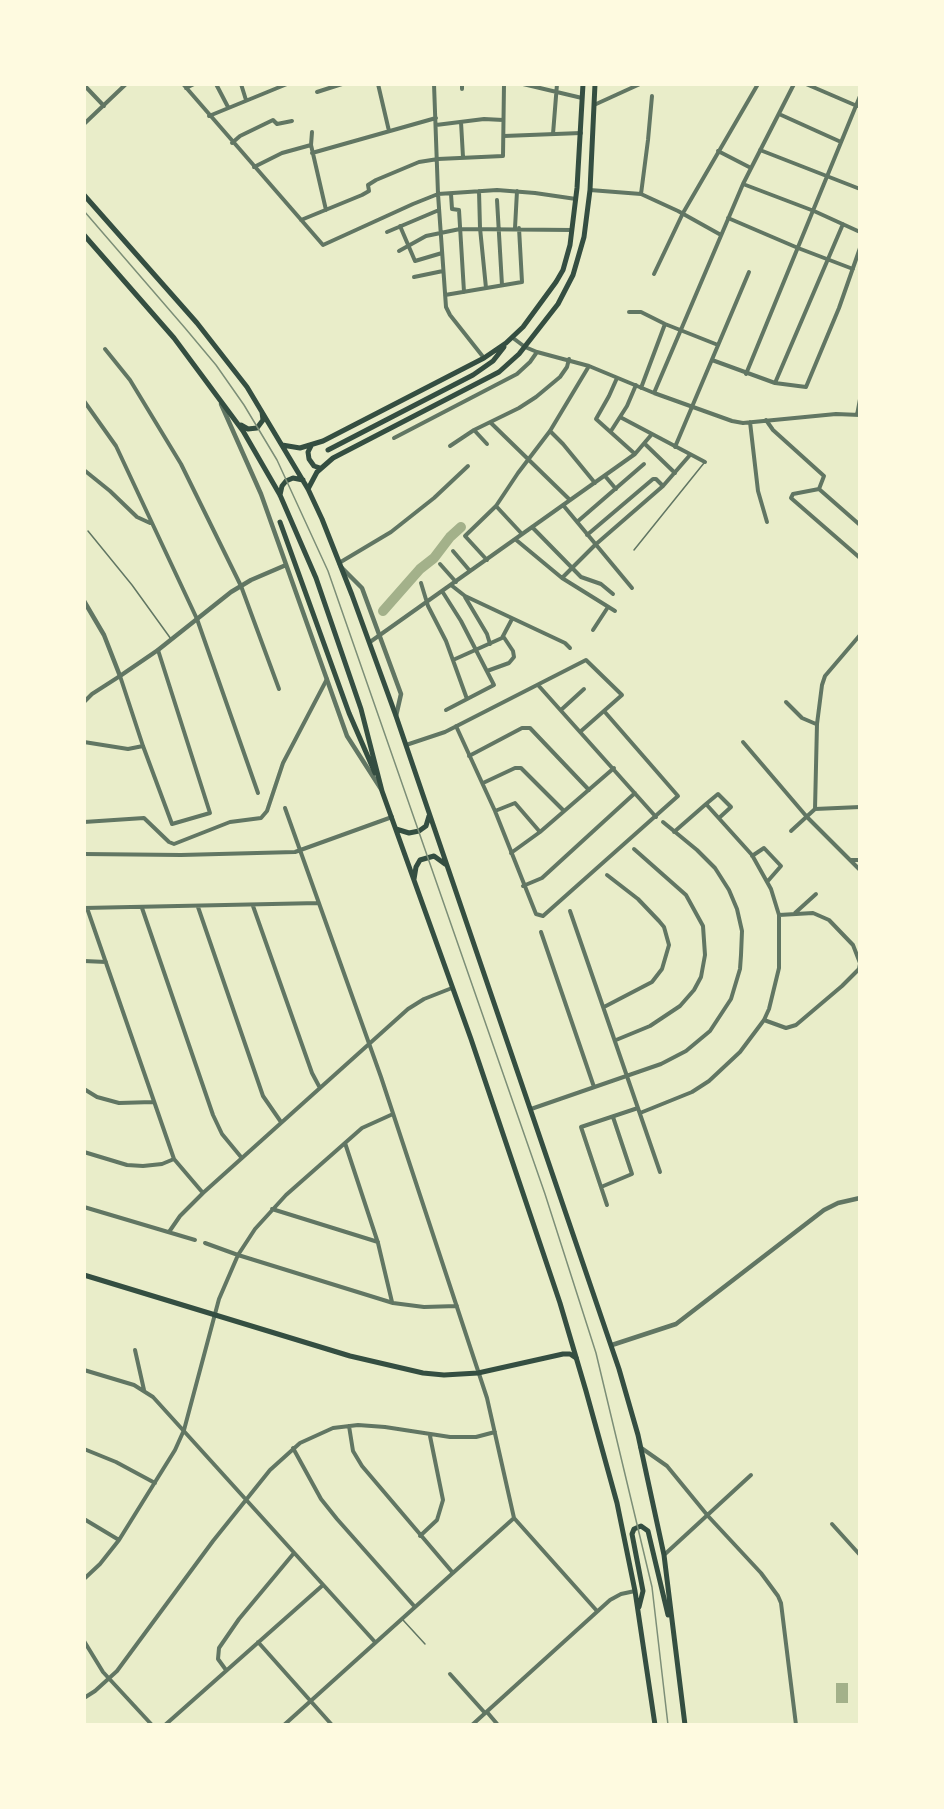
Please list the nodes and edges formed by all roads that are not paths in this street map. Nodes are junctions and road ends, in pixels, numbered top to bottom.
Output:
1 (126, 84) edge
2 (194, 84) edge
3 (216, 84) edge
4 (241, 84) edge
5 (287, 84) edge
6 (342, 84) edge
7 (378, 84) edge
8 (434, 84) edge
9 (504, 84) edge
10 (523, 84) edge
11 (557, 84) edge
12 (583, 84) edge
13 (595, 84) edge
14 (640, 84) edge
15 (758, 84) edge
16 (794, 84) edge
17 (806, 84) edge
18 (84, 85) edge
19 (184, 86) edge
20 (317, 92) dead end
21 (557, 92) junction
22 (652, 96) dead end
23 (860, 96) edge
24 (582, 98) junction
25 (246, 100) junction
26 (594, 105) junction
27 (104, 106) junction
28 (856, 106) junction
29 (228, 107) junction
30 (779, 114) junction
31 (210, 116) junction
32 (436, 118) junction
33 (504, 120) junction
34 (292, 121) dead end
35 (461, 122) junction
36 (84, 124) edge
37 (436, 125) junction
38 (389, 131) junction
39 (312, 132) dead end
40 (581, 133) junction
41 (553, 134) junction
42 (504, 136) junction
43 (841, 142) junction
44 (232, 143) junction
45 (311, 145) junction
46 (760, 150) junction
47 (718, 151) junction
48 (312, 153) junction
49 (463, 157) junction
50 (438, 159) junction
51 (254, 167) junction
52 (751, 168) junction
53 (828, 177) junction
54 (743, 184) junction
55 (860, 189) edge
56 (590, 190) junction
57 (479, 191) junction
58 (517, 192) junction
59 (438, 194) junction
60 (451, 194) junction
61 (640, 194) junction
62 (84, 195) edge
63 (576, 199) junction
64 (497, 200) dead end
65 (326, 210) junction
66 (439, 210) junction
67 (814, 211) junction
68 (683, 213) junction
69 (728, 218) junction
70 (302, 220) junction
71 (843, 224) junction
72 (400, 226) junction
73 (480, 228) junction
74 (499, 228) junction
75 (517, 228) junction
76 (460, 229) junction
77 (573, 230) junction
78 (441, 231) junction
79 (387, 232) dead end
80 (860, 232) edge
81 (84, 235) edge
82 (721, 235) junction
83 (409, 244) junction
84 (798, 248) junction
85 (860, 248) edge
86 (399, 251) dead end
87 (442, 253) junction
88 (827, 260) junction
89 (854, 269) junction
90 (443, 271) junction
91 (749, 272) dead end
92 (654, 274) dead end
93 (414, 277) dead end
94 (502, 285) junction
95 (486, 288) junction
96 (464, 292) junction
97 (445, 295) junction
98 (629, 312) dead end
99 (666, 324) junction
100 (681, 330) junction
101 (513, 338) junction
102 (506, 343) junction
103 (718, 345) junction
104 (525, 347) junction
105 (105, 349) dead end
106 (537, 352) junction
107 (484, 358) junction
108 (569, 359) junction
109 (712, 360) junction
110 (589, 366) junction
111 (746, 374) junction
112 (616, 378) junction
113 (775, 383) junction
114 (636, 385) junction
115 (641, 388) junction
116 (654, 393) junction
117 (217, 394) junction
118 (860, 399) edge
119 (84, 401) edge
120 (259, 406) junction
121 (692, 406) junction
122 (423, 413) junction
123 (859, 415) edge
124 (620, 417) junction
125 (428, 420) junction
126 (766, 420) junction
127 (237, 422) junction
128 (750, 422) junction
129 (491, 423) junction
130 (474, 430) junction
131 (550, 431) junction
132 (611, 431) junction
133 (652, 434) junction
134 (394, 438) dead end
135 (488, 444) dead end
136 (645, 444) junction
137 (282, 445) junction
138 (310, 446) junction
139 (450, 446) dead end
140 (675, 447) junction
141 (328, 450) dead end
142 (635, 454) junction
143 (690, 455) junction
144 (528, 458) junction
145 (705, 462) joint
146 (644, 464) dead end
147 (468, 466) dead end
148 (320, 468) junction
149 (84, 470) edge
150 (675, 473) junction
151 (605, 476) junction
152 (303, 480) junction
153 (595, 483) junction
154 (663, 486) junction
155 (308, 489) junction
156 (616, 489) junction
157 (819, 489) junction
158 (280, 495) junction
159 (570, 500) junction
160 (563, 505) junction
161 (496, 506) junction
162 (280, 522) dead end
163 (577, 522) junction
164 (767, 522) dead end
165 (151, 523) junction
166 (860, 525) edge
167 (532, 527) junction
168 (88, 531) dead end
169 (523, 534) junction
170 (587, 535) junction
171 (515, 539) junction
172 (596, 545) junction
173 (634, 550) dead end
174 (453, 551) dead end
175 (860, 558) edge
176 (487, 560) junction
177 (440, 564) dead end
178 (286, 565) junction
179 (340, 565) junction
180 (571, 568) junction
181 (470, 571) junction
182 (562, 578) junction
183 (456, 582) junction
184 (421, 583) dead end
185 (451, 585) junction
186 (241, 586) junction
187 (632, 588) dead end
188 (442, 591) junction
189 (613, 594) dead end
190 (465, 596) junction
191 (84, 601) edge
192 (427, 602) junction
193 (608, 607) junction
194 (615, 611) dead end
195 (512, 618) junction
196 (197, 619) junction
197 (592, 630) dead end
198 (380, 635) junction
199 (503, 636) junction
200 (860, 636) edge
201 (171, 639) junction
202 (370, 642) junction
203 (490, 644) junction
204 (570, 648) dead end
205 (158, 650) junction
206 (476, 650) junction
207 (453, 660) junction
208 (487, 671) junction
209 (120, 676) junction
210 (327, 679) junction
211 (538, 685) junction
212 (279, 689) dead end
213 (584, 689) dead end
214 (467, 699) junction
215 (84, 702) edge
216 (786, 702) dead end
217 (446, 710) dead end
218 (561, 710) junction
219 (604, 711) junction
220 (396, 716) junction
221 (817, 724) junction
222 (456, 726) junction
223 (580, 732) junction
224 (84, 742) edge
225 (742, 742) dead end
226 (406, 745) junction
227 (143, 746) junction
228 (469, 756) junction
229 (614, 768) junction
230 (483, 783) junction
231 (589, 790) junction
232 (382, 791) junction
233 (258, 793) dead end
234 (635, 793) junction
235 (706, 804) junction
236 (860, 807) edge
237 (285, 808) dead end
238 (815, 809) junction
239 (495, 811) junction
240 (564, 811) junction
241 (430, 815) junction
242 (656, 816) junction
243 (392, 817) junction
244 (807, 817) junction
245 (719, 818) junction
246 (84, 822) edge
247 (663, 822) dead end
248 (396, 829) junction
249 (791, 831) dead end
250 (540, 832) junction
251 (674, 832) junction
252 (634, 849) dead end
253 (300, 851) junction
254 (511, 853) junction
255 (84, 854) edge
256 (752, 856) junction
257 (860, 860) edge
258 (850, 861) junction
259 (446, 865) junction
260 (860, 870) edge
261 (607, 874) dead end
262 (414, 880) junction
263 (767, 882) junction
264 (523, 886) junction
265 (816, 894) dead end
266 (319, 903) junction
267 (253, 906) junction
268 (198, 907) junction
269 (85, 908) edge
270 (142, 908) junction
271 (570, 911) dead end
272 (794, 914) junction
273 (779, 915) junction
274 (541, 932) dead end
275 (860, 940) edge
276 (853, 945) junction
277 (84, 961) edge
278 (106, 962) junction
279 (860, 964) edge
280 (453, 988) junction
281 (604, 1007) junction
282 (764, 1020) junction
283 (616, 1040) junction
284 (369, 1043) junction
285 (628, 1076) junction
286 (594, 1087) junction
287 (320, 1088) junction
288 (84, 1089) edge
289 (153, 1102) junction
290 (531, 1109) junction
291 (639, 1110) junction
292 (393, 1114) junction
293 (613, 1117) junction
294 (281, 1122) junction
295 (345, 1143) junction
296 (84, 1152) edge
297 (241, 1157) junction
298 (174, 1160) junction
299 (660, 1172) dead end
300 (601, 1187) junction
301 (202, 1192) junction
302 (860, 1198) edge
303 (607, 1205) dead end
304 (84, 1208) edge
305 (273, 1209) junction
306 (168, 1232) junction
307 (195, 1240) dead end
308 (206, 1243) dead end
309 (378, 1243) junction
310 (238, 1255) junction
311 (84, 1275) edge
312 (393, 1303) junction
313 (457, 1306) junction
314 (214, 1315) junction
315 (572, 1343) junction
316 (612, 1345) junction
317 (135, 1350) dead end
318 (563, 1354) junction
319 (576, 1358) junction
320 (84, 1370) edge
321 (478, 1373) junction
322 (144, 1390) junction
323 (349, 1426) junction
324 (184, 1430) junction
325 (495, 1432) junction
326 (430, 1436) junction
327 (640, 1447) junction
328 (293, 1448) junction
329 (84, 1449) edge
330 (751, 1475) dead end
331 (155, 1483) junction
332 (247, 1499) junction
333 (708, 1516) junction
334 (514, 1518) junction
335 (84, 1519) edge
336 (832, 1524) dead end
337 (420, 1536) junction
338 (119, 1539) junction
339 (294, 1552) junction
340 (664, 1555) junction
341 (860, 1555) edge
342 (453, 1573) junction
343 (84, 1579) edge
344 (323, 1585) junction
345 (635, 1590) junction
346 (415, 1607) junction
347 (597, 1611) junction
348 (638, 1612) junction
349 (402, 1618) junction
350 (672, 1629) junction
351 (84, 1641) edge
352 (258, 1642) junction
353 (375, 1642) junction
354 (425, 1644) dead end
355 (226, 1670) junction
356 (450, 1674) dead end
357 (109, 1678) junction
358 (84, 1698) edge
359 (310, 1701) junction
360 (486, 1712) junction
361 (152, 1725) edge
362 (165, 1725) edge
363 (284, 1725) edge
364 (332, 1725) edge
365 (472, 1725) edge
366 (498, 1725) edge
367 (655, 1725) edge
368 (685, 1725) edge
369 (795, 1725) edge

1 - 27 street
2 - 19 street
3 - 29 street
4 - 25 street
5 - 25 street
6 - 20 street
7 - 38 street
8 - 32 street
9 - 33 street
10 - 21 street
11 - 21 street
12 - 24 main road
13 - 26 main road
14 - 26 street
15 - 47 street
16 - 30 street
17 - 28 street
18 - 27 street
19 - 31 street
21 - 24 street
21 - 41 street
22 - 61 street
23 - 28 street
24 - 40 main road
25 - 29 street
26 - 56 main road
27 - 36 street
28 - 43 street
29 - 31 street
30 - 43 street
30 - 46 street
31 - 44 street
32 - 37 street
32 - 38 street
33 - 35 street
33 - 42 street
34 - 44 street
35 - 37 street
35 - 49 street
37 - 50 street
38 - 48 street
39 - 45 street
40 - 41 street
40 - 63 main road
41 - 42 street
42 - 49 street
43 - 53 street
44 - 51 street
45 - 48 street
45 - 51 street
46 - 52 street
46 - 53 street
47 - 52 street
47 - 68 street
48 - 65 street
49 - 50 street
50 - 59 street
50 - 65 street
51 - 70 street
52 - 54 street
53 - 55 street
53 - 67 street
54 - 67 street
54 - 69 street
56 - 61 street
56 - 104 main road
57 - 58 street
57 - 60 street
57 - 73 street
58 - 63 street
58 - 75 street
59 - 60 street
59 - 66 street
59 - 70 street
60 - 76 street
61 - 68 street
62 - 120 main road
63 - 77 main road
64 - 74 street
65 - 70 street
66 - 72 street
66 - 78 street
67 - 71 street
67 - 84 street
68 - 82 street
68 - 92 street
69 - 82 street
69 - 84 street
71 - 80 street
71 - 88 street
72 - 79 street
72 - 83 street
73 - 74 street
73 - 76 street
73 - 95 street
74 - 75 street
74 - 94 street
75 - 77 street
75 - 94 street
76 - 78 street
76 - 96 street
77 - 101 main road
78 - 83 street
78 - 87 street
81 - 117 main road
82 - 100 street
83 - 86 street
83 - 87 street
84 - 88 street
84 - 111 street
85 - 89 street
87 - 90 street
88 - 89 street
88 - 113 street
89 - 113 street
90 - 93 street
90 - 97 street
91 - 103 street
94 - 95 street
95 - 96 street
96 - 97 street
97 - 107 street
98 - 99 street
99 - 100 street
99 - 115 street
100 - 103 street
100 - 116 street
101 - 102 main road
101 - 104 street
102 - 107 main road
102 - 141 main road
103 - 109 street
104 - 106 street
104 - 122 main road
105 - 186 street
106 - 108 street
106 - 125 street
107 - 138 main road
108 - 110 street
108 - 129 street
109 - 111 street
109 - 121 street
110 - 112 street
110 - 131 street
111 - 113 street
112 - 114 street
112 - 132 street
114 - 115 street
114 - 124 street
115 - 116 street
116 - 121 street
117 - 127 main road
117 - 178 street
118 - 123 street
119 - 165 street
120 - 127 main road
120 - 137 main road
121 - 128 street
121 - 140 street
122 - 125 street
122 - 148 main road
123 - 126 street
124 - 132 street
124 - 133 street
125 - 134 street
126 - 128 street
126 - 157 street
127 - 158 main road
128 - 164 street
129 - 130 street
129 - 144 street
130 - 135 street
130 - 139 street
131 - 144 street
131 - 153 street
132 - 142 street
133 - 136 street
133 - 140 street
136 - 142 street
136 - 150 street
137 - 138 main road
137 - 152 main road
138 - 148 main road
140 - 143 street
142 - 151 street
143 - 145 street
143 - 150 street
144 - 159 street
144 - 161 street
145 - 173 lane
146 - 156 street
147 - 179 street
148 - 155 main road
149 - 165 street
150 - 154 street
151 - 153 street
151 - 156 street
152 - 155 main road
152 - 158 main road
153 - 159 street
154 - 170 street
154 - 172 street
155 - 179 main road
156 - 163 street
157 - 166 street
157 - 175 street
158 - 232 main road
159 - 160 street
160 - 163 street
160 - 167 street
161 - 169 street
161 - 176 street
162 - 232 main road
163 - 170 street
165 - 196 street
167 - 169 street
167 - 180 street
168 - 201 lane
169 - 171 street
170 - 172 street
171 - 176 street
171 - 182 street
172 - 180 street
172 - 187 street
174 - 181 street
176 - 181 street
177 - 183 street
178 - 186 street
178 - 210 street
179 - 198 street
179 - 202 main road
180 - 182 street
180 - 189 street
181 - 183 street
182 - 193 street
183 - 185 street
184 - 192 street
185 - 188 street
185 - 190 street
186 - 196 street
186 - 212 street
188 - 192 street
188 - 206 street
190 - 195 street
190 - 203 street
191 - 209 street
192 - 198 street
192 - 207 street
193 - 194 street
193 - 197 street
195 - 199 street
195 - 204 street
196 - 201 street
196 - 233 street
198 - 202 street
198 - 220 street
199 - 203 street
199 - 208 street
200 - 221 street
201 - 205 street
202 - 220 main road
203 - 206 street
205 - 209 street
205 - 227 street
206 - 207 street
206 - 208 street
207 - 214 street
208 - 214 street
209 - 215 street
209 - 227 street
210 - 232 street
210 - 246 street
211 - 218 street
211 - 219 street
211 - 222 street
213 - 218 street
214 - 217 street
216 - 221 street
218 - 223 street
219 - 223 street
219 - 242 street
220 - 226 main road
221 - 238 street
222 - 226 street
222 - 228 street
223 - 229 street
224 - 227 street
225 - 244 street
226 - 241 main road
228 - 230 street
228 - 231 street
229 - 231 street
229 - 234 street
230 - 239 street
230 - 240 street
231 - 240 street
232 - 243 main road
234 - 242 street
234 - 264 street
235 - 245 street
235 - 245 street
235 - 251 street
236 - 238 street
237 - 253 street
238 - 244 street
239 - 250 street
239 - 254 street
240 - 250 street
241 - 248 main road
241 - 259 main road
242 - 264 street
243 - 248 main road
243 - 253 street
244 - 249 street
244 - 258 street
245 - 256 street
247 - 251 street
248 - 262 main road
250 - 254 street
251 - 285 street
252 - 283 street
253 - 255 street
253 - 266 street
254 - 264 street
256 - 263 street
256 - 263 street
257 - 258 street
258 - 260 street
259 - 262 main road
259 - 290 main road
261 - 281 street
262 - 280 main road
263 - 273 street
265 - 272 street
266 - 267 street
266 - 284 street
267 - 268 street
267 - 287 street
268 - 270 street
268 - 294 street
269 - 270 street
269 - 278 street
270 - 297 street
271 - 281 street
272 - 273 street
272 - 276 street
273 - 282 street
274 - 286 street
275 - 276 street
276 - 279 street
277 - 278 street
278 - 289 street
279 - 282 street
280 - 284 street
280 - 315 main road
281 - 283 street
282 - 291 street
283 - 285 street
284 - 287 street
284 - 292 street
285 - 286 street
285 - 291 street
286 - 290 street
287 - 294 street
288 - 289 street
289 - 298 street
290 - 316 main road
291 - 293 street
291 - 299 street
292 - 295 street
292 - 313 street
293 - 300 street
293 - 300 street
294 - 297 street
295 - 305 street
295 - 309 street
296 - 298 street
297 - 301 street
298 - 301 street
300 - 303 street
301 - 306 street
302 - 316 street
304 - 306 street
305 - 309 street
305 - 310 street
306 - 307 street
308 - 310 street
309 - 312 street
310 - 312 street
310 - 314 street
311 - 314 main road
312 - 313 street
313 - 321 street
314 - 321 main road
314 - 324 street
315 - 318 main road
315 - 319 main road
316 - 327 main road
317 - 322 street
318 - 319 main road
318 - 321 main road
319 - 345 main road
320 - 322 street
321 - 325 street
322 - 324 street
323 - 326 street
323 - 328 street
323 - 337 street
324 - 331 street
324 - 332 street
325 - 326 street
325 - 334 street
326 - 337 street
327 - 333 street
327 - 340 main road
328 - 332 street
328 - 346 street
329 - 331 street
330 - 333 street
331 - 338 street
332 - 339 street
332 - 357 street
333 - 340 street
333 - 369 street
334 - 342 street
334 - 347 street
335 - 338 street
336 - 341 street
337 - 342 street
338 - 343 street
339 - 344 street
339 - 355 street
340 - 350 main road
342 - 346 street
344 - 352 street
344 - 353 street
345 - 347 street
345 - 348 main road
346 - 349 street
347 - 360 street
348 - 350 main road
348 - 367 main road
349 - 353 street
349 - 354 lane
350 - 368 main road
351 - 357 street
352 - 355 street
352 - 359 street
353 - 359 street
355 - 362 street
356 - 360 street
357 - 358 street
357 - 361 street
359 - 363 street
359 - 364 street
360 - 365 street
360 - 366 street

